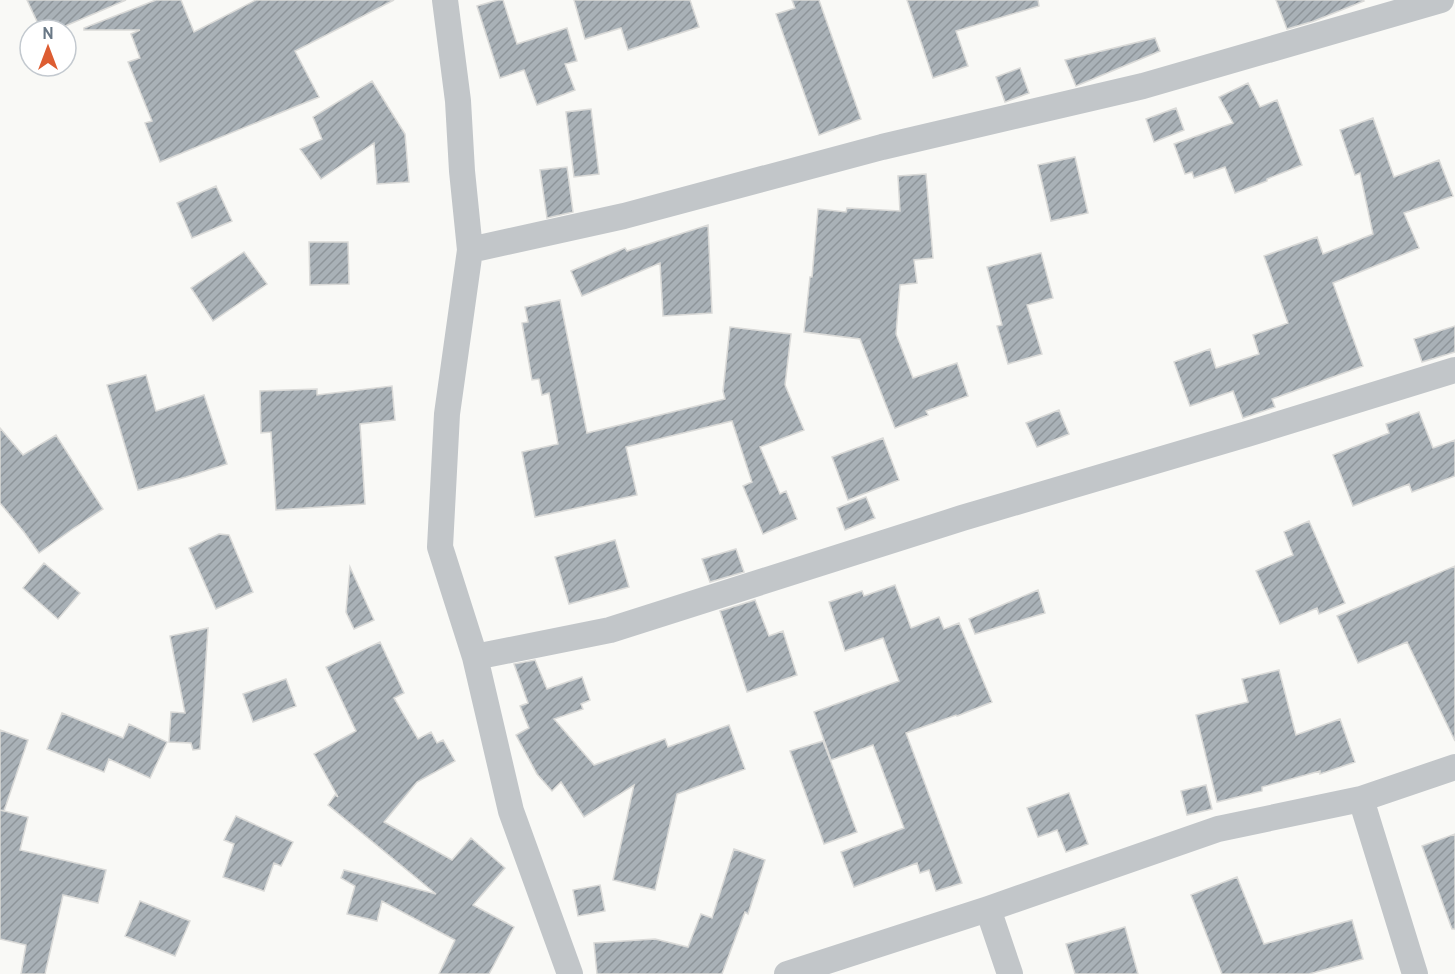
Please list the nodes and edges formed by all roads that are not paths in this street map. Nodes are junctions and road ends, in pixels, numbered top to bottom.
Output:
1 (445, 0) edge
2 (1441, 0) edge
3 (470, 250) junction
4 (1455, 370) edge
5 (476, 657) junction
6 (1455, 767) edge
7 (1361, 799) junction
8 (988, 909) junction
9 (570, 974) edge
10 (787, 974) edge
11 (1010, 974) edge
12 (1415, 974) edge

1 - 3 street
2 - 3 street
3 - 5 street
4 - 5 street
5 - 9 street
6 - 7 street
7 - 8 street
7 - 12 street
8 - 10 street
8 - 11 street

